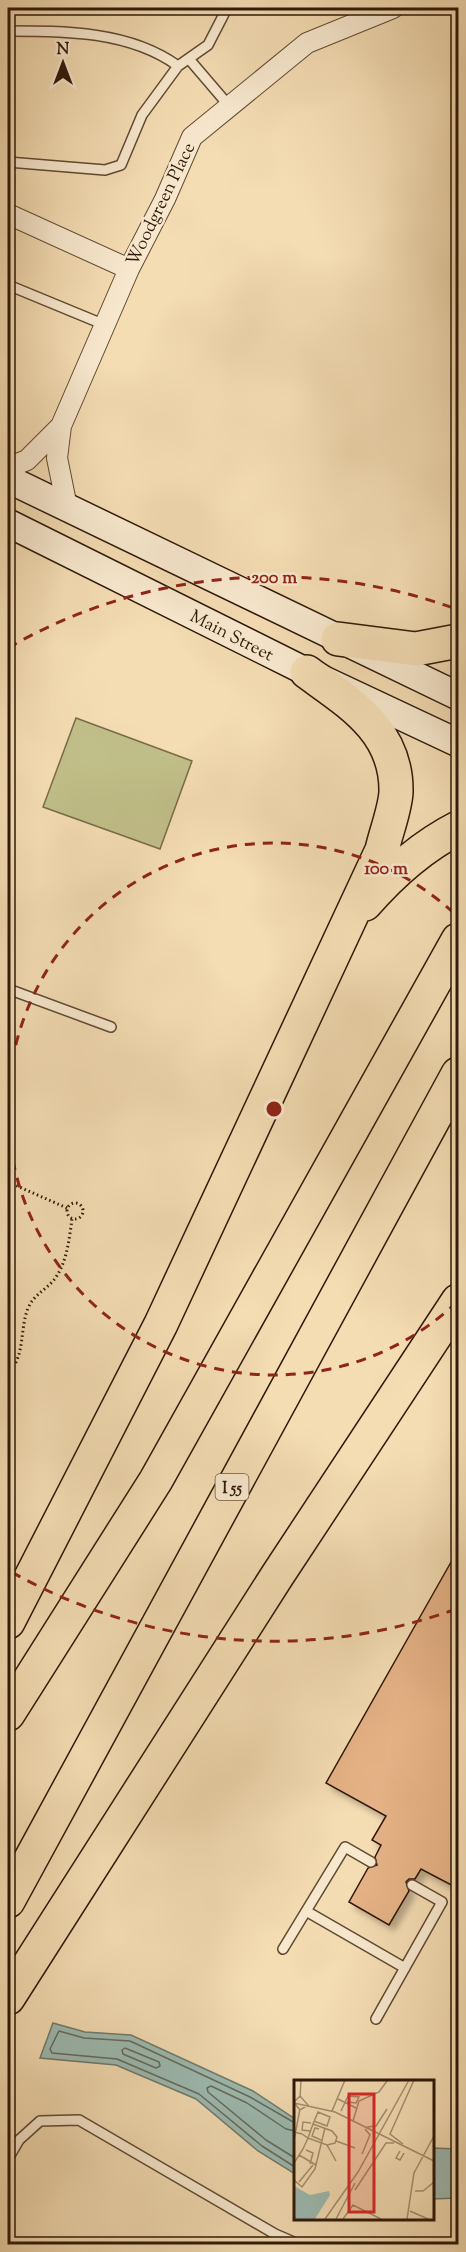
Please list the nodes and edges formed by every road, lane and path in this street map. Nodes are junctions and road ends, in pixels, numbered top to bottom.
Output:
1 (221, 8) edge
2 (393, 8) edge
3 (8, 31) edge
4 (189, 59) junction
5 (178, 66) junction
6 (230, 107) junction
7 (8, 162) edge
8 (8, 214) edge
9 (129, 268) junction
10 (8, 285) edge
11 (105, 326) junction
12 (61, 426) junction
13 (8, 468) edge
14 (8, 479) edge
15 (67, 507) junction
16 (8, 523) edge
17 (338, 639) junction
18 (459, 641) edge
19 (307, 672) junction
20 (459, 696) edge
21 (459, 743) edge
22 (459, 828) edge
23 (345, 927) junction
24 (459, 940) edge
25 (8, 989) edge
26 (111, 1027) dead end
27 (459, 1074) edge
28 (8, 1182) edge
29 (67, 1208) junction
30 (72, 1219) junction
31 (459, 1301) edge
32 (8, 1374) edge
33 (8, 1622) edge
34 (8, 1714) edge
35 (371, 1862) dead end
36 (412, 1885) dead end
37 (8, 1901) edge
38 (306, 1911) junction
39 (283, 1949) dead end
40 (405, 1968) junction
41 (8, 1998) edge
42 (376, 2019) dead end
43 (8, 2159) edge
44 (298, 2244) edge

1 - 4 lane
2 - 6 street, Woodgreen Place
3 - 5 lane
4 - 5 lane
4 - 6 lane
5 - 7 lane
6 - 9 street, Woodgreen Place
8 - 9 street
9 - 11 street, Woodgreen Place
10 - 11 lane
11 - 12 street, Woodgreen Place
12 - 13 street, Woodgreen Place
12 - 15 street, Woodgreen Place
14 - 15 main road
15 - 17 main road
16 - 19 main road, Main Street
17 - 18 highway
17 - 20 main road
19 - 21 main road, Main Street
19 - 23 highway
22 - 23 highway
23 - 33 highway
24 - 34 highway
25 - 26 lane
27 - 37 highway, I 55
28 - 29 path
29 - 30 path
29 - 30 path
30 - 32 path
31 - 41 highway
35 - 38 lane
36 - 40 lane
38 - 39 lane
38 - 40 lane
40 - 42 lane
43 - 44 lane

